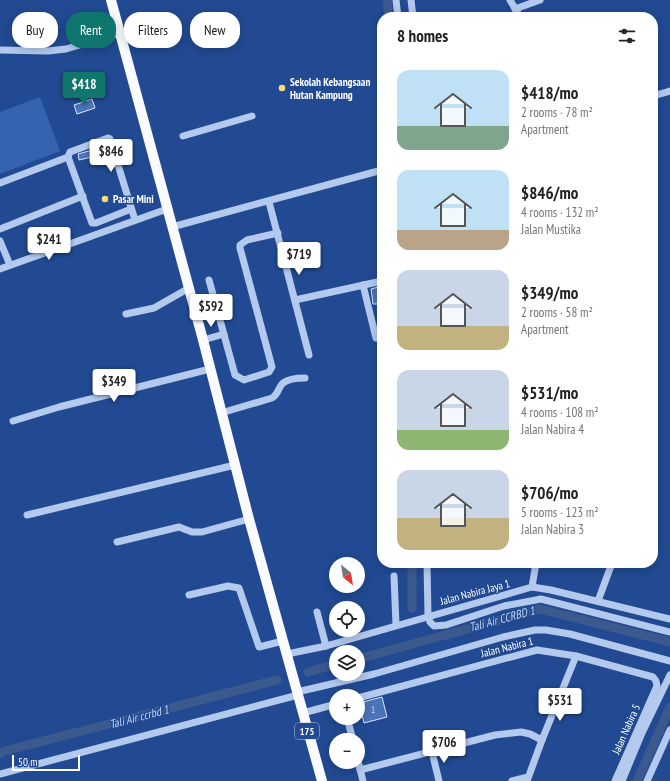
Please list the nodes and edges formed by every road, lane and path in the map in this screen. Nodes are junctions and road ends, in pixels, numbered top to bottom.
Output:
1 (111, 0) edge
2 (396, 0) edge
3 (411, 0) edge
4 (510, 0) edge
5 (540, 0) edge
6 (515, 8) junction
7 (397, 12) edge
8 (412, 12) edge
9 (517, 12) edge
10 (120, 33) junction
11 (0, 50) edge
12 (670, 91) edge
13 (658, 95) edge
14 (252, 116) dead end
15 (183, 136) dead end
16 (68, 157) junction
17 (377, 171) edge
18 (0, 184) edge
19 (83, 196) junction
20 (269, 202) junction
21 (131, 209) junction
22 (167, 209) junction
23 (135, 220) junction
24 (172, 227) junction
25 (0, 229) edge
26 (278, 233) junction
27 (0, 241) edge
28 (10, 265) junction
29 (0, 269) edge
30 (210, 280) dead end
31 (377, 282) edge
32 (363, 285) junction
33 (189, 288) junction
34 (295, 300) junction
35 (126, 314) dead end
36 (224, 334) junction
37 (376, 338) dead end
38 (203, 340) junction
39 (309, 355) dead end
40 (210, 369) junction
41 (305, 378) dead end
42 (221, 413) junction
43 (13, 421) dead end
44 (235, 465) junction
45 (27, 515) dead end
46 (249, 519) junction
47 (117, 542) dead end
48 (427, 568) edge
49 (535, 568) edge
50 (610, 568) edge
51 (394, 576) dead end
52 (532, 587) junction
53 (189, 595) dead end
54 (598, 601) junction
55 (317, 612) dead end
56 (428, 616) junction
57 (670, 619) edge
58 (396, 625) junction
59 (670, 632) edge
60 (283, 641) junction
61 (326, 646) junction
62 (576, 656) junction
63 (289, 658) junction
64 (670, 661) edge
65 (670, 675) edge
66 (657, 686) joint
67 (298, 693) junction
68 (365, 696) edge
69 (329, 706) edge
70 (303, 712) junction
71 (670, 730) edge
72 (542, 740) junction
73 (432, 752) junction
74 (360, 770) joint
75 (0, 774) edge
76 (528, 779) edge
77 (322, 781) edge
78 (363, 781) edge
79 (439, 781) edge
80 (512, 781) edge
81 (615, 781) edge
82 (622, 781) edge
83 (647, 781) edge

1 - 10 main road, 175
2 - 7 street
3 - 8 street
4 - 6 street
5 - 6 street
6 - 9 street
10 - 11 street
10 - 22 main road, 175
12 - 13 street
14 - 15 street
16 - 18 street
16 - 19 street
16 - 21 street
17 - 20 street
19 - 21 street
19 - 25 street
20 - 24 street
20 - 26 street
21 - 23 street
22 - 23 street
22 - 24 main road, 175
23 - 28 street
24 - 33 main road, 175
26 - 34 street
26 - 36 street
27 - 28 street
28 - 29 street
30 - 36 street
31 - 32 street
32 - 34 street
32 - 37 street
33 - 35 street
33 - 38 main road, 175
34 - 39 street
36 - 38 street
38 - 40 main road, 175
40 - 42 main road, 175
40 - 43 street
41 - 42 street
42 - 44 main road, 175
44 - 45 street
44 - 46 main road, 175
46 - 47 street
46 - 60 main road, 175
48 - 56 street
49 - 52 street
50 - 54 street
51 - 58 street
52 - 54 street, Jalan Nabira Jaya 1
52 - 56 street, Jalan Nabira Jaya 1
53 - 60 street
54 - 57 street, Jalan Nabira Jaya 1
55 - 61 street
56 - 58 street, Jalan Nabira Jaya 1
56 - 59 street
58 - 61 street, Jalan Nabira Jaya 1
60 - 63 main road, 175
61 - 63 street, Jalan Nabira Jaya 1
62 - 66 street, Jalan Nabira 1
62 - 68 street, Jalan Nabira 1
62 - 72 street
63 - 67 main road, 175
64 - 67 street
65 - 82 street
66 - 81 street, Jalan Nabira 5
67 - 70 main road, 175
67 - 75 street
69 - 70 street
70 - 77 main road, 175
71 - 83 street
72 - 73 street
72 - 76 street
73 - 74 street
73 - 79 street
74 - 78 street
76 - 80 street

